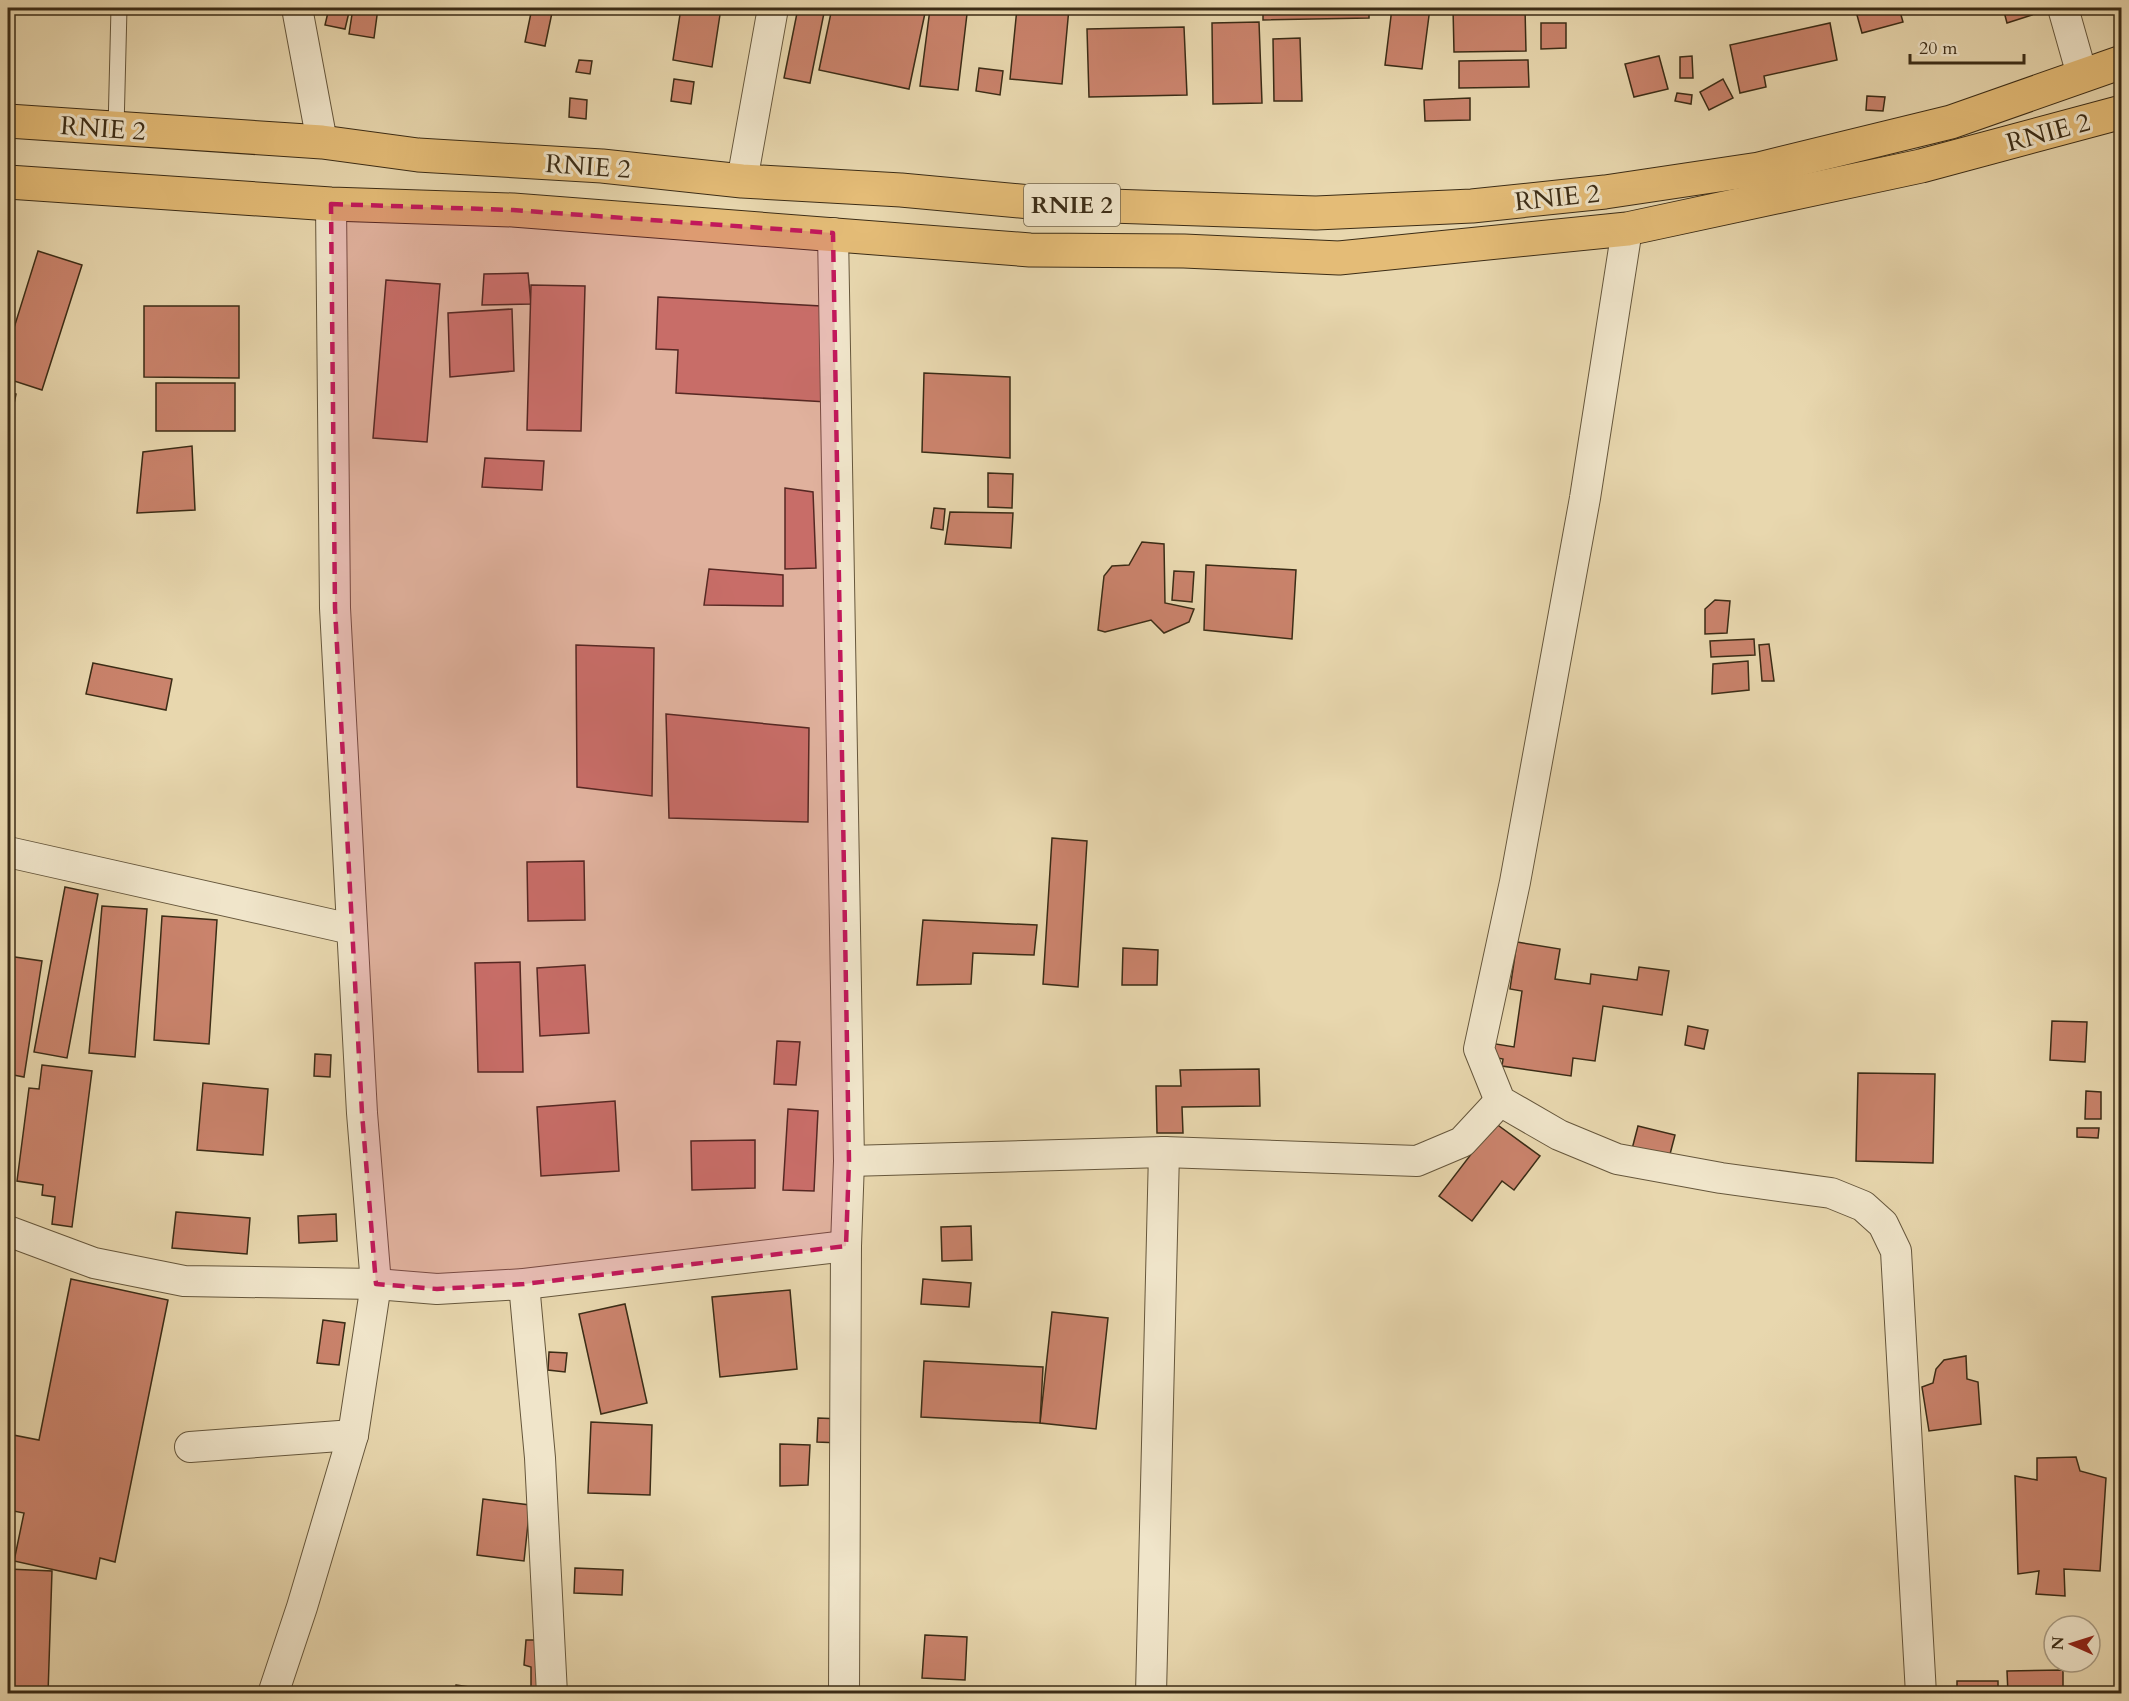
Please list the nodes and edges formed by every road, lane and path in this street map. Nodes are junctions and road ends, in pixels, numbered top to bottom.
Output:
1 (119, 8) edge
2 (297, 8) edge
3 (773, 8) edge
4 (2063, 8) edge
5 (2121, 62) edge
6 (2082, 75) junction
7 (2121, 112) edge
8 (8, 121) edge
9 (116, 129) junction
10 (322, 142) junction
11 (742, 181) junction
12 (8, 182) edge
13 (331, 204) junction
14 (1627, 230) junction
15 (833, 233) junction
16 (8, 852) edge
17 (351, 929) junction
18 (1500, 1101) junction
19 (1164, 1152) junction
20 (849, 1161) junction
21 (8, 1231) edge
22 (846, 1246) junction
23 (376, 1284) junction
24 (524, 1284) junction
25 (353, 1435) junction
26 (190, 1447) dead end
27 (273, 1694) edge
28 (552, 1694) edge
29 (844, 1694) edge
30 (1151, 1694) edge
31 (1921, 1694) edge

1 - 9 lane
2 - 10 street
3 - 11 street
4 - 6 street
5 - 6 highway, RNIE 2 / RNIE 2
6 - 11 highway, RNIE 2 / RNIE 2
7 - 14 highway, RNIE 2 / RNIE 2
8 - 9 highway, RNIE 2 / RNIE 2
9 - 10 highway, RNIE 2 / RNIE 2
10 - 11 highway, RNIE 2 / RNIE 2
12 - 13 highway, RNIE 2 / RNIE 2
13 - 15 highway, RNIE 2 / RNIE 2
13 - 17 street
14 - 15 highway, RNIE 2 / RNIE 2
14 - 18 street
15 - 20 street
16 - 17 street
17 - 23 street
18 - 19 street
18 - 31 street
19 - 20 street
19 - 30 street
20 - 22 street
21 - 23 street
22 - 24 street
22 - 29 street
23 - 24 street
23 - 25 street
24 - 28 street
25 - 26 street
25 - 27 street

